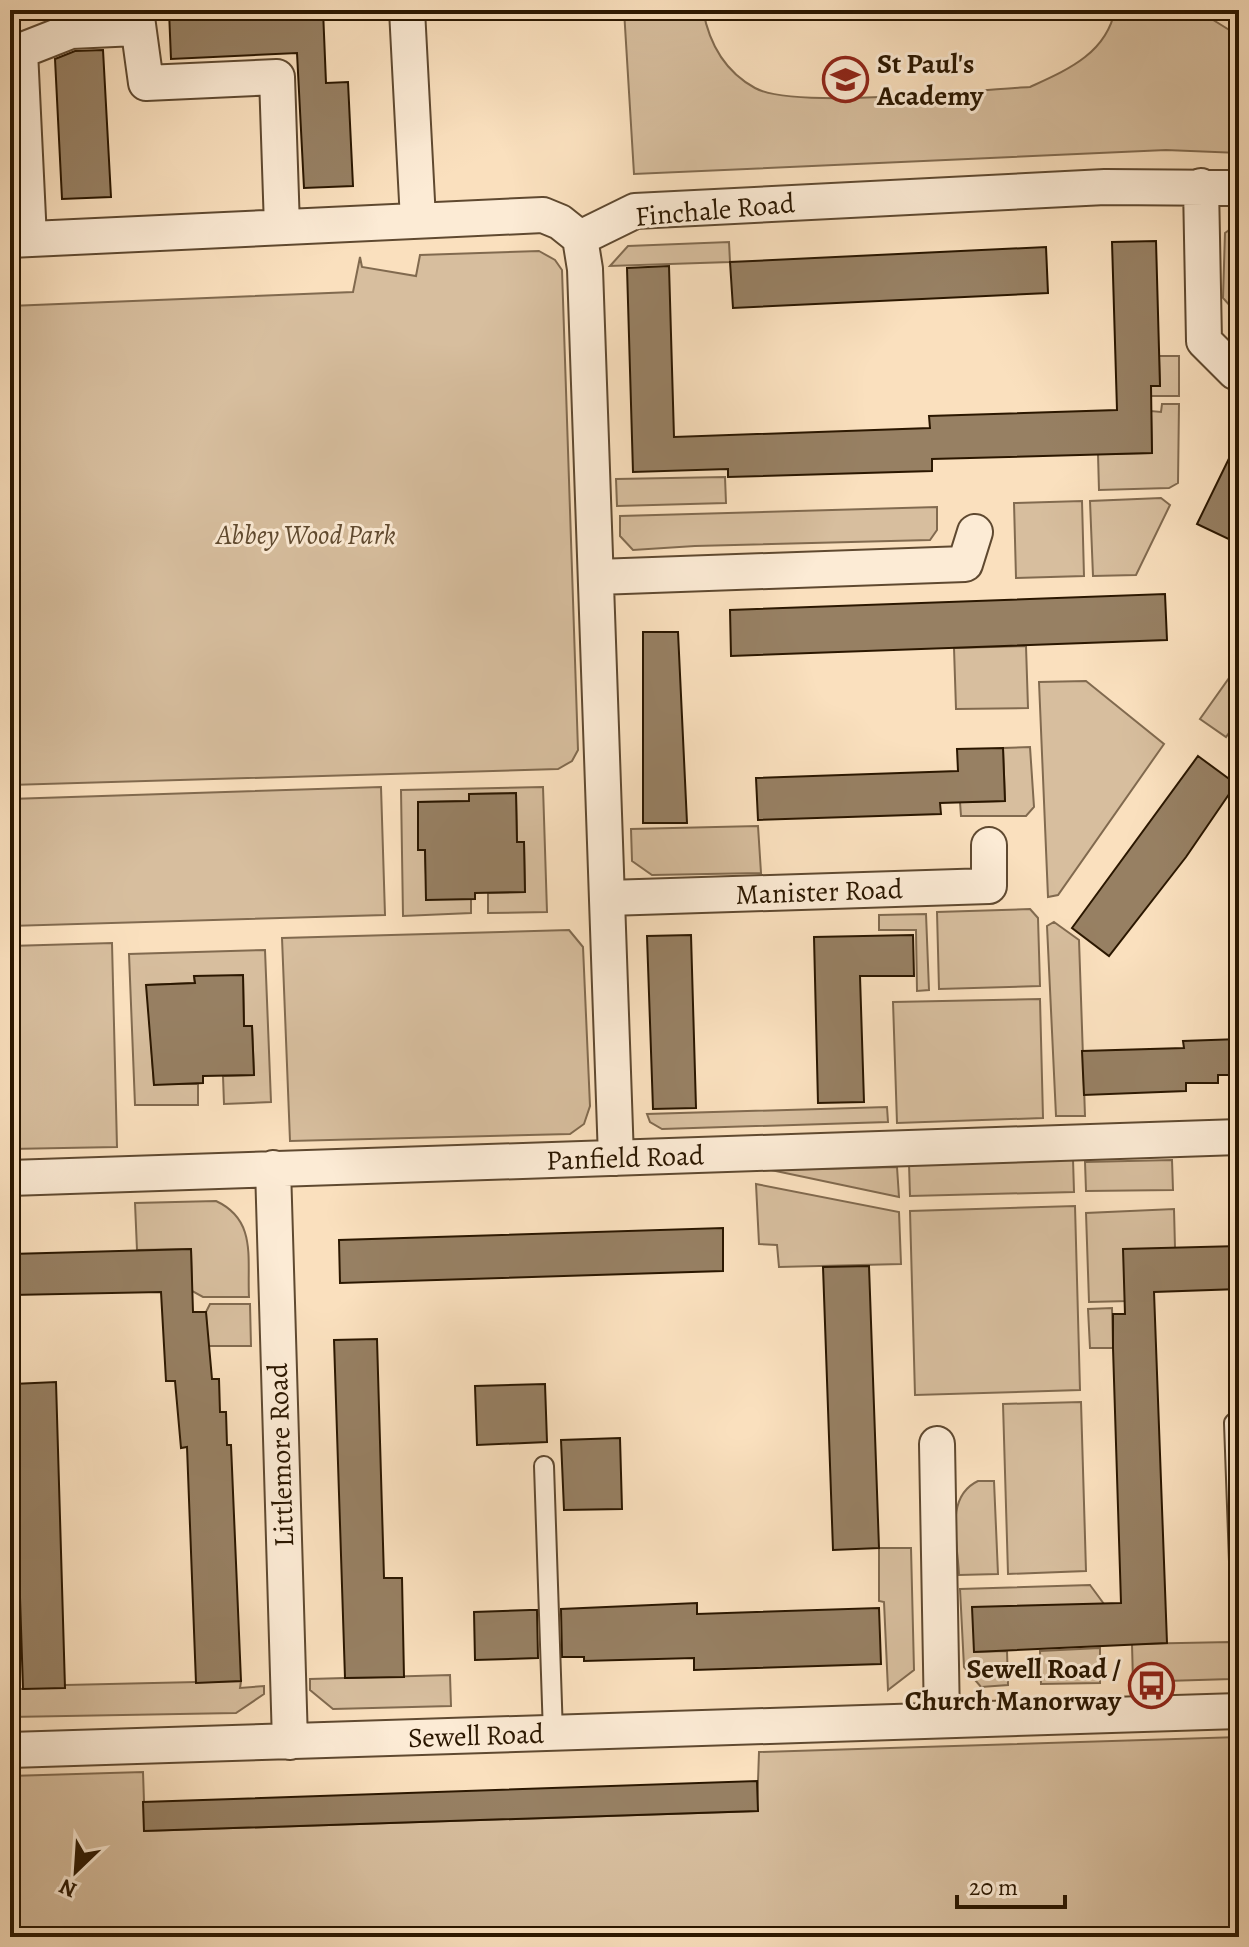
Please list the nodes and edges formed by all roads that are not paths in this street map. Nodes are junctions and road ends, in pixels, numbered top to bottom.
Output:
1 (407, 10) edge
2 (136, 19) edge
3 (71, 20) edge
4 (1201, 186) junction
5 (1239, 188) edge
6 (418, 220) junction
7 (282, 227) junction
8 (580, 238) junction
9 (20, 240) edge
10 (1235, 372) dead end
11 (975, 532) dead end
12 (597, 577) junction
13 (989, 845) dead end
14 (608, 898) junction
15 (1239, 1137) edge
16 (616, 1158) junction
17 (273, 1168) junction
18 (10, 1178) edge
19 (1239, 1423) edge
20 (937, 1444) dead end
21 (544, 1466) dead end
22 (1239, 1561) edge
23 (1239, 1711) edge
24 (942, 1720) junction
25 (553, 1734) junction
26 (290, 1742) junction
27 (10, 1750) edge

1 - 6 street
2 - 3 street
2 - 7 street
3 - 9 street
4 - 5 street, Finchale Road
4 - 8 street, Finchale Road
4 - 10 street
6 - 7 street
6 - 8 street
7 - 9 street
8 - 12 street
11 - 12 street
12 - 14 street
13 - 14 street, Manister Road
14 - 16 street
15 - 16 street, Panfield Road
16 - 17 street, Panfield Road
17 - 18 street, Panfield Road
17 - 26 street, Littlemore Road
19 - 22 lane
20 - 24 street
21 - 25 lane
23 - 24 street, Sewell Road
24 - 25 street, Sewell Road
25 - 26 street, Sewell Road
26 - 27 street, Sewell Road

